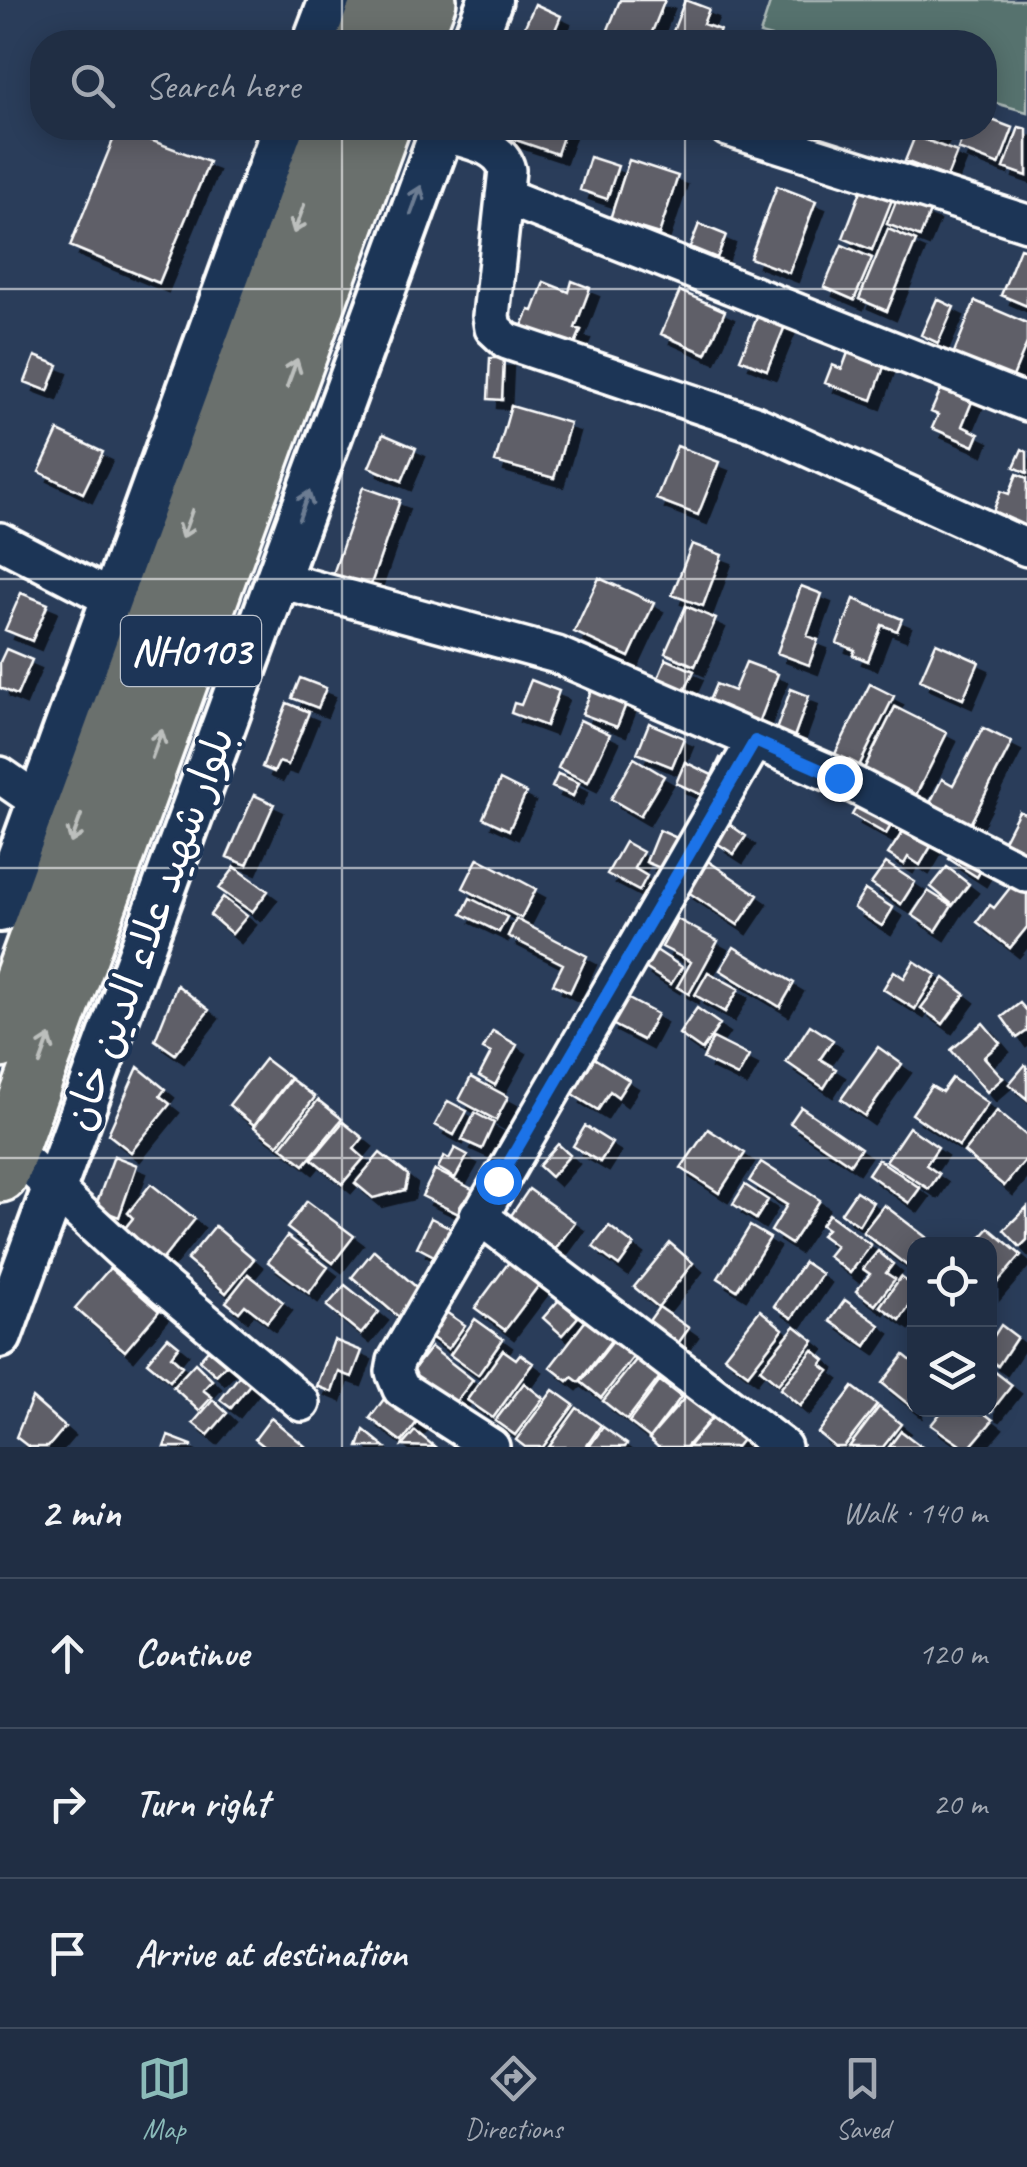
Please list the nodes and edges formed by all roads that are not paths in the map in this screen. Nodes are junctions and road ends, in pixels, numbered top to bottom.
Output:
1 (490, 0) edge
2 (386, 19) edge
3 (352, 30) edge
4 (479, 30) edge
5 (280, 140) edge
6 (329, 140) edge
7 (378, 140) edge
8 (438, 140) edge
9 (468, 140) edge
10 (766, 140) edge
11 (504, 196) junction
12 (1027, 223) edge
13 (1027, 403) edge
14 (0, 541) edge
15 (1027, 548) edge
16 (277, 579) junction
17 (112, 598) junction
18 (755, 741) junction
19 (0, 775) edge
20 (38, 802) junction
21 (1027, 874) edge
22 (0, 910) edge
23 (0, 1040) edge
24 (5, 1161) edge
25 (54, 1188) junction
26 (478, 1215) junction
27 (0, 1336) edge
28 (302, 1403) dead end
29 (491, 1447) edge
30 (783, 1447) edge

1 - 4 street
2 - 3 street
5 - 17 street
6 -> 23 highway, NH0103
24 -> 7 highway, NH0103
16 -> 8 street, بلوار شهید علاء الدین خان
9 - 11 street
10 - 12 street
11 - 13 street
11 - 15 street
14 - 17 street
16 - 18 street
16 - 25 street, بلوار شهید علاء الدین خان
17 - 20 street
18 - 21 street
18 - 26 street
19 - 20 street
20 - 22 street
24 - 25 street
25 - 27 street, بلوار شهید علاء الدین خان
25 - 28 street
26 - 29 street
26 - 30 street

